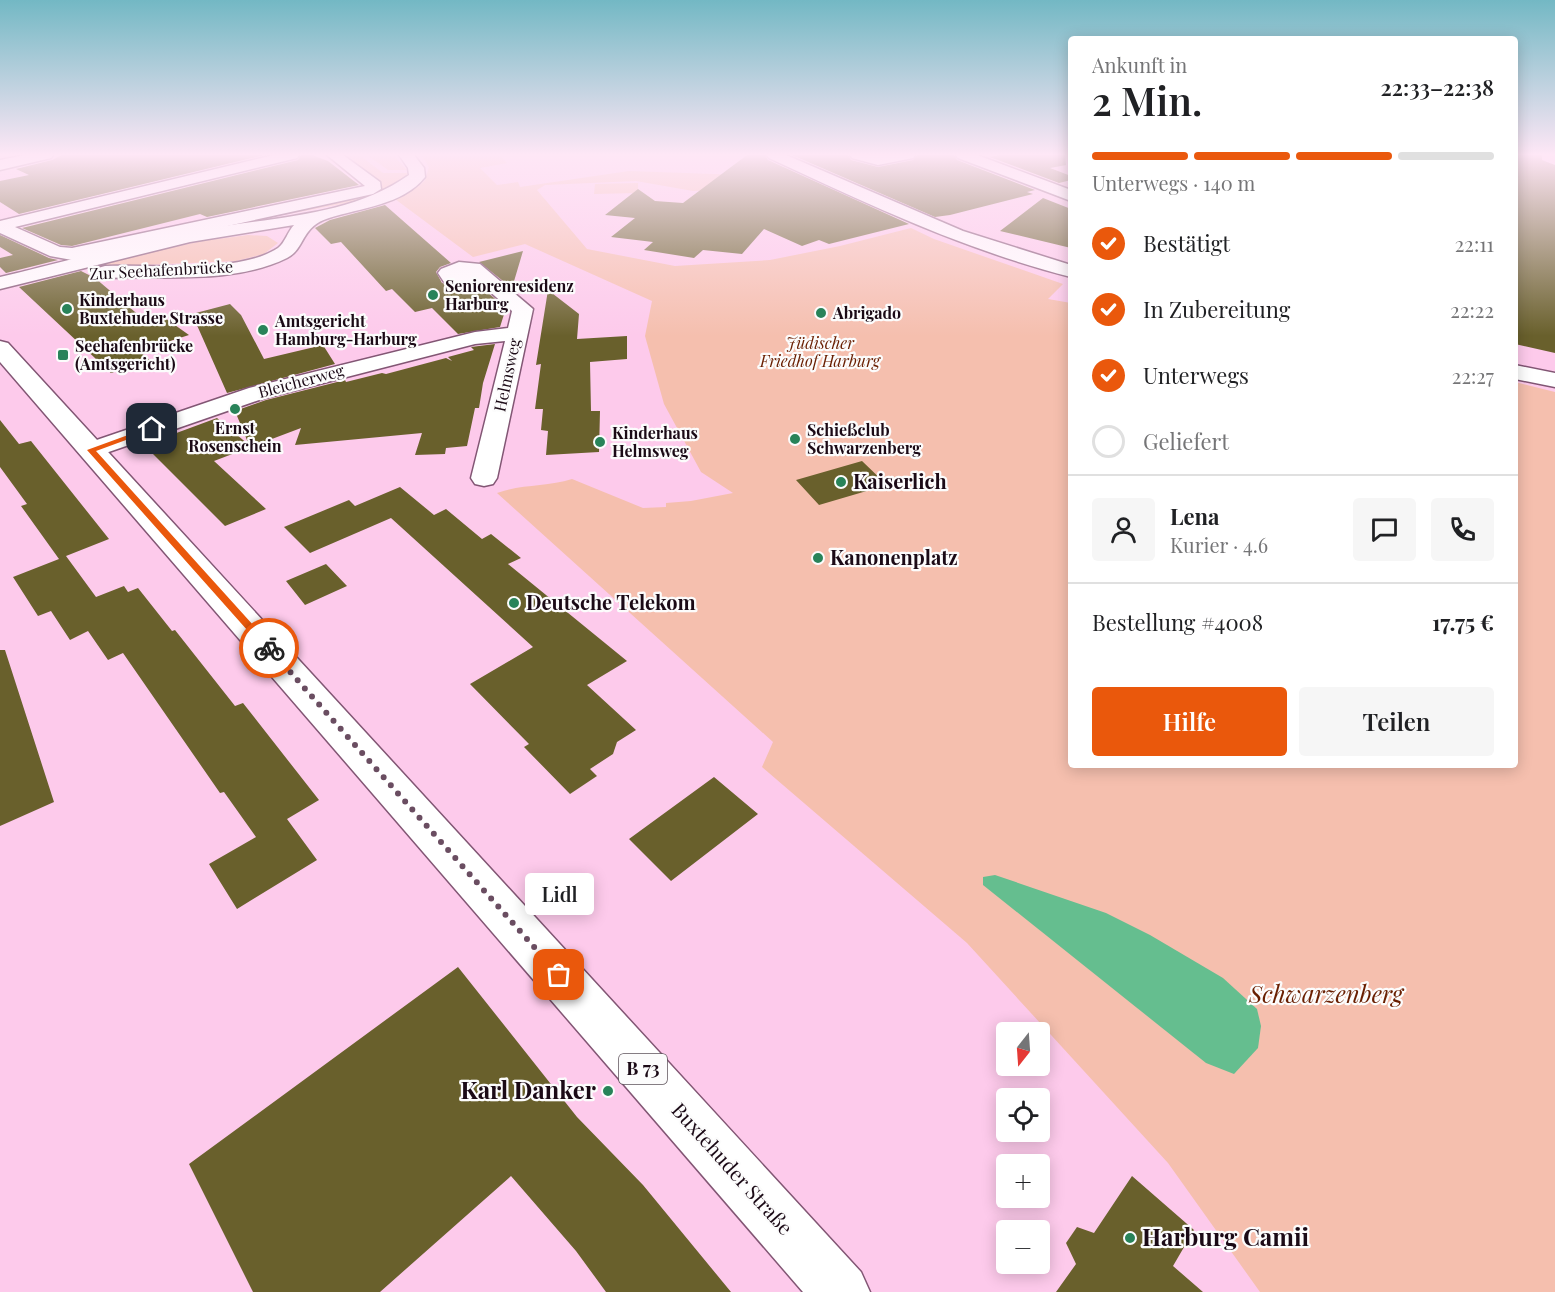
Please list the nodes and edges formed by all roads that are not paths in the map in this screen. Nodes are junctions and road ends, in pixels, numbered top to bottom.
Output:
1 (47, 215) edge
2 (251, 215) edge
3 (322, 215) edge
4 (908, 215) edge
5 (0, 227) edge
6 (285, 230) junction
7 (1068, 270) edge
8 (0, 283) edge
9 (493, 285) dead end
10 (0, 290) edge
11 (516, 333) junction
12 (0, 348) edge
13 (1518, 373) edge
14 (1555, 380) edge
15 (91, 450) junction
16 (484, 478) dead end
17 (841, 1292) edge

1 - 5 street
2 - 5 street
3 - 6 street, Zur Seehafenbrücke
4 - 7 street
6 - 8 street
6 - 10 street, Zur Seehafenbrücke
9 - 11 street, Helmsweg
11 - 15 street, Bleicherweg
11 - 16 street, Helmsweg
12 - 15 street, Buxtehuder Straße / B 73
13 - 14 street
15 - 17 street, Buxtehuder Straße / B 73

